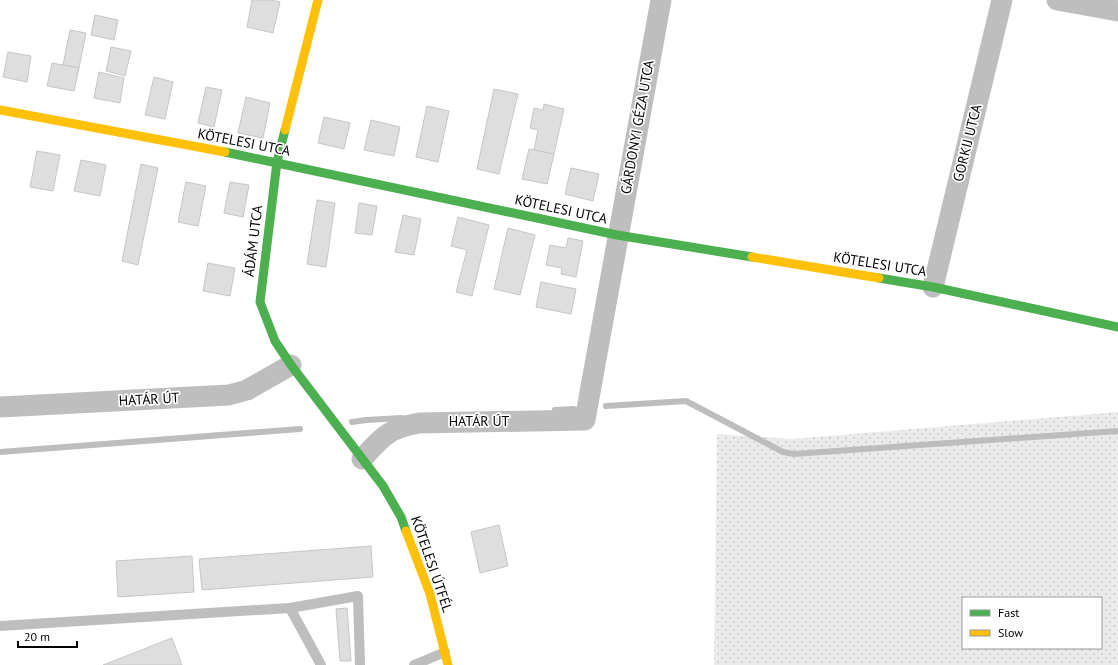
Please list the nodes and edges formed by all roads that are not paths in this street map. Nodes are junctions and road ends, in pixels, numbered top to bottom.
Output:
1 (318, 0) edge
2 (661, 0) edge
3 (1002, 0) edge
4 (1056, 0) edge
5 (1118, 11) edge
6 (0, 110) edge
7 (277, 162) junction
8 (617, 235) junction
9 (933, 287) junction
10 (1118, 327) edge
11 (291, 366) junction
12 (0, 407) edge
13 (585, 420) joint
14 (362, 459) junction
15 (290, 608) junction
16 (0, 626) edge
17 (445, 652) junction
18 (321, 665) edge
19 (360, 665) edge
20 (414, 665) edge
21 (448, 665) edge

1 - 7 street, ÁDÁM UTCA
2 - 8 street, GÁRDONYI GÉZA UTCA
3 - 9 street, GORKIJ UTCA
4 - 5 street
6 - 7 street, KÖTELESI UTCA
7 - 8 street, KÖTELESI UTCA
7 - 11 street, ÁDÁM UTCA
8 - 9 street, KÖTELESI UTCA
8 - 13 street, GÁRDONYI GÉZA UTCA
9 - 10 street, KÖTELESI UTCA
11 - 12 street, HATÁR ÚT
11 - 14 street, ÁDÁM UTCA
13 - 14 street, HATÁR ÚT
14 - 17 street, KÖTELESI ÚTFÉL
15 - 16 lane
15 - 18 lane
15 - 19 lane
17 - 20 lane
17 - 21 street, KÖTELESI ÚTFÉL

